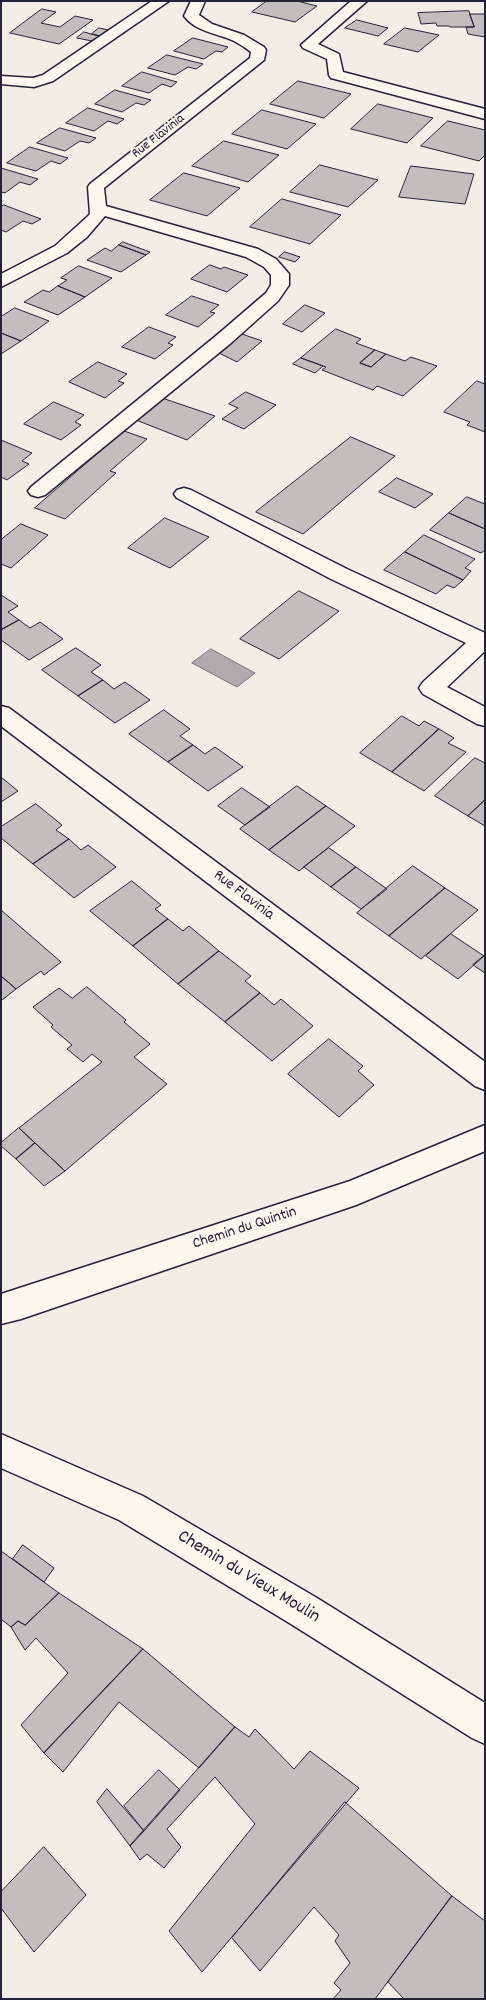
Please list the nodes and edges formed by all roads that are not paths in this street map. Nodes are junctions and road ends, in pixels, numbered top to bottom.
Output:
1 (162, 1) edge
2 (198, 1) edge
3 (360, 1) edge
4 (1, 80) edge
5 (485, 114) edge
6 (97, 209) junction
7 (1, 282) edge
8 (38, 491) dead end
9 (184, 494) dead end
10 (484, 640) edge
11 (1, 714) edge
12 (485, 718) edge
13 (485, 1078) edge
14 (485, 1138) edge
15 (1, 1309) edge
16 (1, 1451) edge
17 (485, 1725) edge

1 - 4 street
2 - 6 street, Rue Flavinia
3 - 5 street
6 - 7 street, Rue Flavinia
6 - 8 street
9 - 10 street
10 - 12 street
11 - 13 street, Rue Flavinia
14 - 15 street, Chemin du Quintin
16 - 17 street, Chemin du Vieux Moulin

